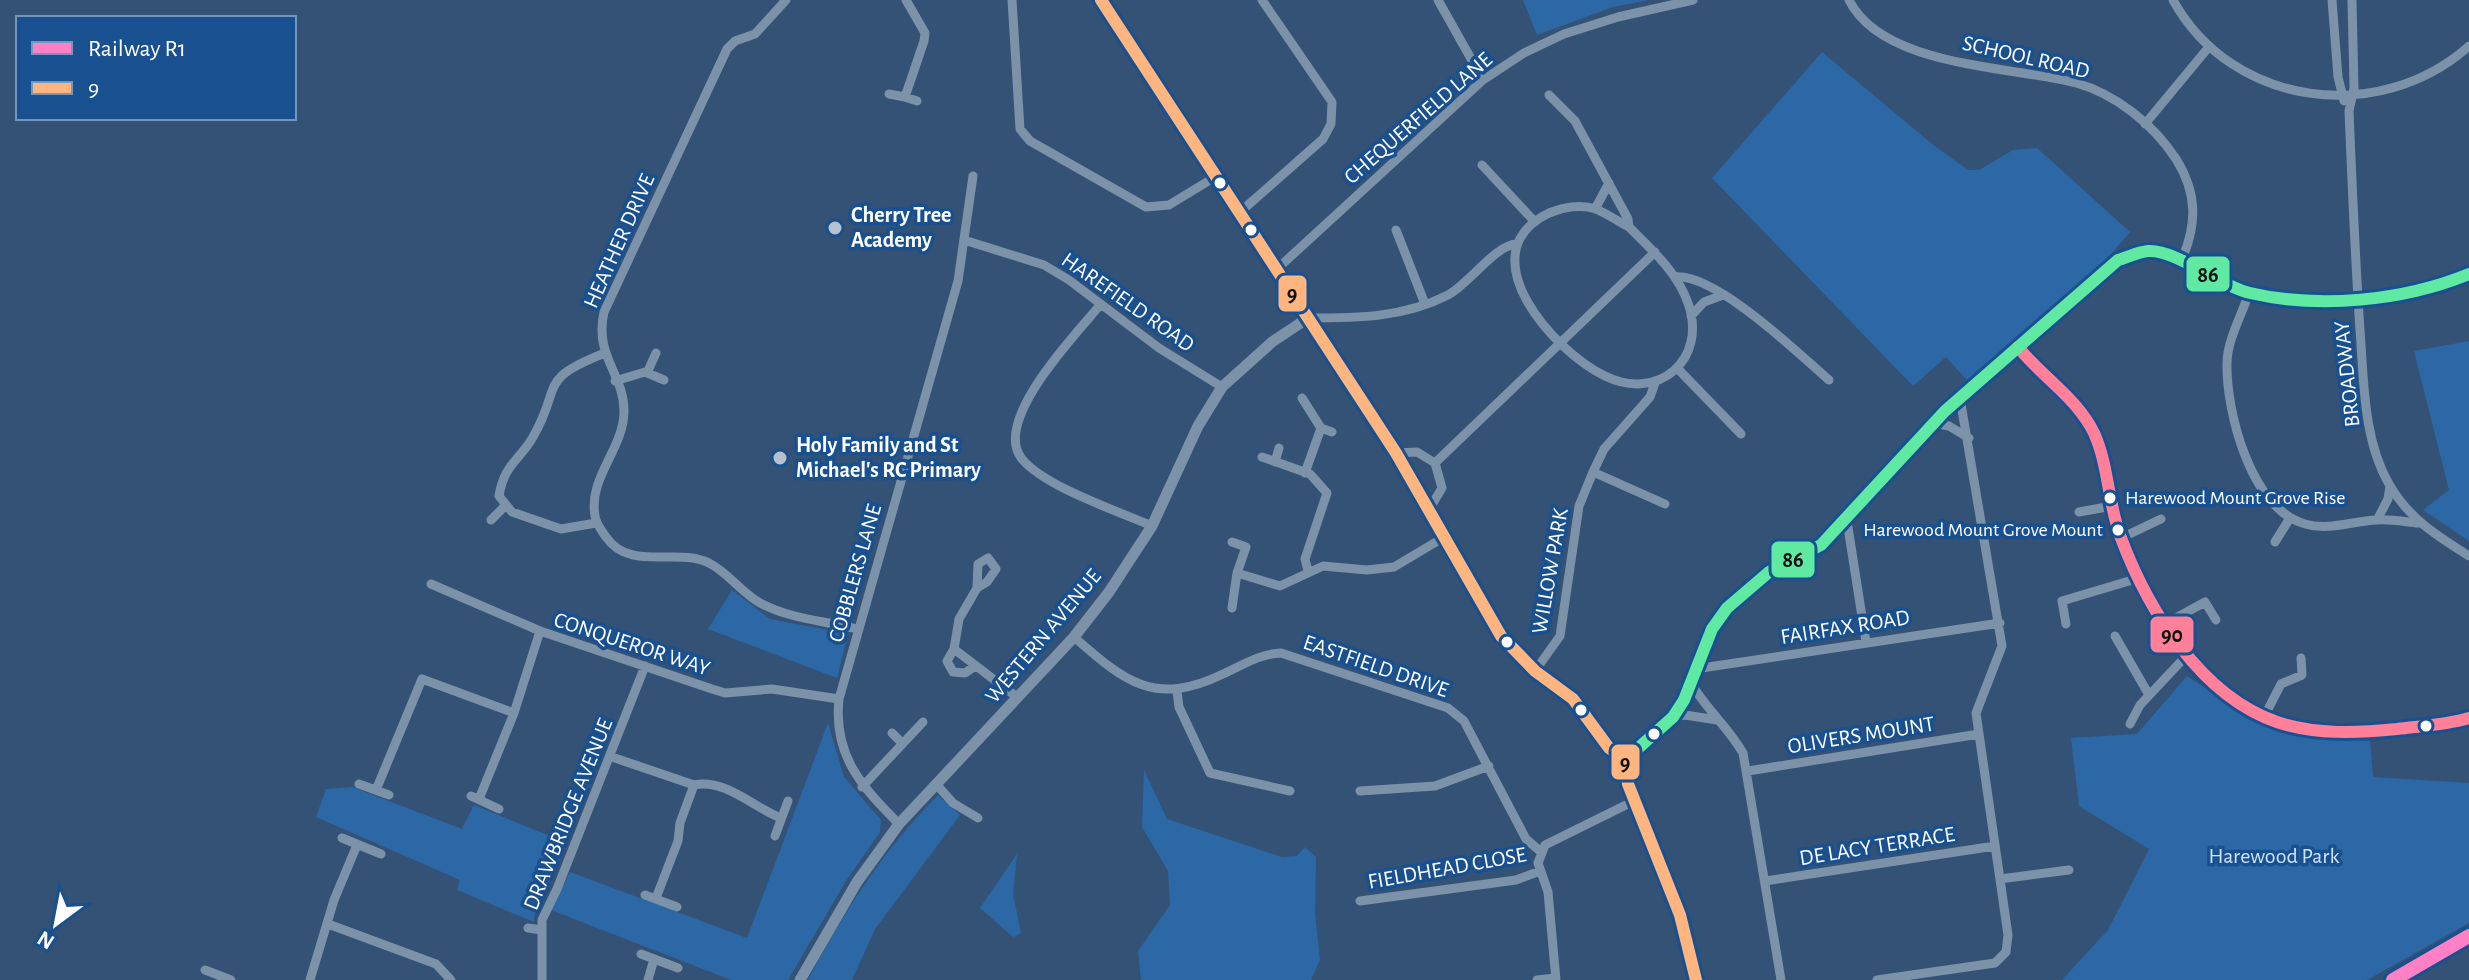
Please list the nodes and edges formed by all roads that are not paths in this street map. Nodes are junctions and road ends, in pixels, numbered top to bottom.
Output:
1 (786, 0) edge
2 (906, 0) edge
3 (1012, 0) edge
4 (1101, 0) edge
5 (1262, 0) edge
6 (1438, 0) edge
7 (1693, 0) edge
8 (1849, 0) edge
9 (2173, 0) edge
10 (2332, 0) edge
11 (2352, 0) edge
12 (2469, 46) edge
13 (2208, 48) junction
14 (1483, 80) junction
15 (889, 94) dead end
16 (1549, 95) dead end
17 (2342, 96) junction
18 (2353, 96) junction
19 (905, 97) junction
20 (917, 101) dead end
21 (2349, 111) junction
22 (2145, 124) junction
23 (1482, 165) dead end
24 (973, 176) dead end
25 (1215, 177) junction
26 (1609, 183) junction
27 (1595, 209) junction
28 (1239, 213) junction
29 (1535, 222) junction
30 (1629, 227) junction
31 (1396, 230) dead end
32 (964, 240) junction
33 (1517, 244) junction
34 (1655, 252) junction
35 (2181, 262) junction
36 (1277, 269) junction
37 (2469, 274) edge
38 (1675, 277) junction
39 (2249, 293) junction
40 (1723, 295) junction
41 (2358, 298) junction
42 (1101, 304) junction
43 (1425, 304) junction
44 (1691, 316) junction
45 (1308, 318) junction
46 (1558, 343) junction
47 (2018, 347) junction
48 (605, 353) junction
49 (656, 353) dead end
50 (1677, 368) junction
51 (647, 373) junction
52 (664, 380) dead end
53 (1829, 380) dead end
54 (615, 381) junction
55 (1655, 383) junction
56 (1222, 387) junction
57 (1302, 398) dead end
58 (1960, 398) junction
59 (1934, 423) junction
60 (1321, 428) junction
61 (1332, 432) dead end
62 (1741, 434) dead end
63 (1969, 438) junction
64 (1279, 448) dead end
65 (1396, 453) junction
66 (1262, 457) dead end
67 (1275, 462) junction
68 (1435, 463) junction
69 (1593, 472) junction
70 (1305, 473) junction
71 (2390, 486) junction
72 (1665, 504) dead end
73 (505, 506) junction
74 (2112, 506) junction
75 (1430, 508) junction
76 (2079, 512) dead end
77 (2290, 518) junction
78 (2161, 519) dead end
79 (491, 520) dead end
80 (2377, 520) junction
81 (1847, 521) junction
82 (596, 523) junction
83 (2419, 523) junction
84 (1152, 526) junction
85 (1446, 536) junction
86 (2121, 538) junction
87 (1232, 542) dead end
88 (2275, 542) dead end
89 (2469, 556) edge
90 (1308, 571) junction
91 (1237, 573) junction
92 (2139, 578) junction
93 (431, 584) dead end
94 (977, 588) dead end
95 (1232, 608) dead end
96 (2216, 620) dead end
97 (2000, 623) junction
98 (2066, 624) dead end
99 (2165, 624) junction
100 (857, 629) junction
101 (540, 631) junction
102 (2115, 636) dead end
103 (1074, 637) junction
104 (1866, 642) junction
105 (954, 649) junction
106 (2188, 654) junction
107 (2301, 658) dead end
108 (645, 666) junction
109 (975, 666) junction
110 (1695, 669) junction
111 (1535, 671) junction
112 (1691, 683) junction
113 (1177, 691) junction
114 (2149, 695) junction
115 (1018, 698) junction
116 (839, 699) junction
117 (514, 713) junction
118 (1673, 717) junction
119 (2264, 717) junction
120 (2469, 718) edge
121 (1717, 720) junction
122 (923, 722) dead end
123 (2130, 724) dead end
124 (892, 733) dead end
125 (1979, 734) junction
126 (902, 743) junction
127 (612, 757) junction
128 (1625, 760) junction
129 (1489, 766) junction
130 (1748, 771) junction
131 (359, 784) dead end
132 (936, 784) junction
133 (694, 785) junction
134 (862, 787) junction
135 (376, 790) junction
136 (1290, 791) dead end
137 (1360, 791) dead end
138 (389, 795) dead end
139 (788, 801) dead end
140 (1634, 801) junction
141 (499, 809) dead end
142 (781, 818) junction
143 (978, 818) dead end
144 (899, 824) junction
145 (775, 836) dead end
146 (342, 838) dead end
147 (357, 845) junction
148 (1995, 846) junction
149 (1540, 851) junction
150 (381, 854) dead end
151 (2069, 870) dead end
152 (1540, 871) junction
153 (2000, 879) junction
154 (1765, 881) junction
155 (645, 895) dead end
156 (656, 898) junction
157 (1360, 901) dead end
158 (677, 907) dead end
159 (328, 924) junction
160 (528, 928) dead end
161 (542, 930) junction
162 (641, 954) dead end
163 (654, 959) junction
164 (678, 968) dead end
165 (205, 970) dead end
166 (226, 979) edge
167 (1556, 979) edge
168 (310, 980) edge
169 (451, 980) edge
170 (542, 980) edge
171 (648, 980) edge
172 (800, 980) edge
173 (1537, 980) edge
174 (1696, 980) edge
175 (1781, 980) edge
176 (1877, 980) edge

1 - 48 street, HEATHER DRIVE
2 - 19 street
3 - 25 street
4 - 25 street
5 - 28 street
6 - 14 street
7 - 14 street, CHEQUERFIELD LANE
8 - 22 street, SCHOOL ROAD
9 - 13 street
10 - 17 street, BROADWAY
11 - 18 street, BROADWAY
12 - 18 street
13 - 17 street
13 - 22 street
14 - 36 street, CHEQUERFIELD LANE
15 - 19 street
16 - 26 street
17 - 18 street
17 - 21 street, BROADWAY
18 - 21 street, BROADWAY
19 - 20 street
21 - 41 street, BROADWAY
22 - 35 street, SCHOOL ROAD
23 - 29 street
24 - 32 street, COBBLERS LANE
25 - 28 street
26 - 27 street
26 - 30 street
27 - 29 street
27 - 30 street
28 - 36 street
29 - 33 street
30 - 34 street
31 - 43 street
32 - 42 street, HAREFIELD ROAD
32 - 100 street, COBBLERS LANE
33 - 43 street
33 - 46 street
34 - 38 street
34 - 46 street
35 - 39 street
35 - 47 street
36 - 45 street
37 - 41 street
38 - 40 street
38 - 44 street
39 - 41 street
39 - 77 street
40 - 44 street
40 - 53 street
41 - 71 street, BROADWAY
42 - 56 street, HAREFIELD ROAD
42 - 84 street
43 - 45 street
44 - 50 street
45 - 56 street, WESTERN AVENUE
45 - 65 street
46 - 55 street
46 - 68 street
47 - 58 street
47 - 74 street
48 - 54 street, HEATHER DRIVE
48 - 73 street
49 - 51 street
50 - 55 street, WILLOW PARK
50 - 62 street
51 - 52 street
51 - 54 street
54 - 82 street, HEATHER DRIVE
55 - 69 street, WILLOW PARK
56 - 84 street, WESTERN AVENUE
57 - 60 street
58 - 59 street
58 - 63 street
59 - 63 street
59 - 81 street
60 - 61 street
60 - 70 street
63 - 97 street
64 - 67 street
65 - 68 street
65 - 75 street
66 - 67 street
67 - 70 street
68 - 75 street
69 - 72 street
69 - 111 street, WILLOW PARK
70 - 90 street
71 - 80 street
71 - 83 street, BROADWAY
73 - 79 street
73 - 82 street
74 - 76 street
74 - 86 street
75 - 85 street
77 - 80 street
77 - 88 street
78 - 86 street
80 - 83 street
81 - 104 street
81 - 110 street
82 - 100 street
83 - 89 street
84 - 103 street, WESTERN AVENUE
85 - 90 street
85 - 111 street
86 - 92 street
87 - 91 street
90 - 91 street
91 - 95 street
92 - 98 street
92 - 99 street
93 - 101 street
94 - 105 street
96 - 99 street
97 - 104 street, FAIRFAX ROAD
97 - 125 street
99 - 106 street
100 - 116 street, COBBLERS LANE
101 - 108 street, CONQUEROR WAY
101 - 117 street, CONQUEROR WAY
102 - 114 street
103 - 113 street
103 - 115 street, WESTERN AVENUE
104 - 110 street, FAIRFAX ROAD
105 - 109 street
105 - 109 street
106 - 114 street
106 - 119 street
107 - 119 street
108 - 116 street, CONQUEROR WAY
108 - 127 street, DRAWBRIDGE AVENUE
109 - 115 street
110 - 112 street
111 - 128 street
112 - 118 street
112 - 121 street
113 - 129 street, EASTFIELD DRIVE
113 - 136 street
114 - 123 street
115 - 132 street, WESTERN AVENUE
116 - 134 street, COBBLERS LANE
117 - 135 street
117 - 141 street, CONQUEROR WAY
118 - 121 street
118 - 128 street
119 - 120 street
121 - 130 street
122 - 126 street
124 - 126 street
125 - 130 street, OLIVERS MOUNT
125 - 148 street
126 - 134 street
127 - 133 street
127 - 161 street, DRAWBRIDGE AVENUE
128 - 140 street
129 - 137 street
129 - 149 street, EASTFIELD DRIVE
130 - 154 street
131 - 135 street
132 - 143 street
132 - 144 street, WESTERN AVENUE
133 - 142 street
133 - 156 street
134 - 144 street, COBBLERS LANE
135 - 138 street
139 - 142 street
140 - 149 street
140 - 174 street
142 - 145 street
144 - 172 street, WESTERN AVENUE
146 - 147 street
147 - 150 street
147 - 159 street
148 - 153 street
148 - 154 street, DE LACY TERRACE
149 - 152 street
151 - 153 street
152 - 157 street, FIELDHEAD CLOSE
152 - 167 street
153 - 176 street
154 - 175 street
155 - 156 street
156 - 158 street
159 - 168 street
159 - 169 street
160 - 161 street
161 - 170 street, DRAWBRIDGE AVENUE
162 - 163 street
163 - 164 street
163 - 171 street
165 - 166 street
167 - 173 street

